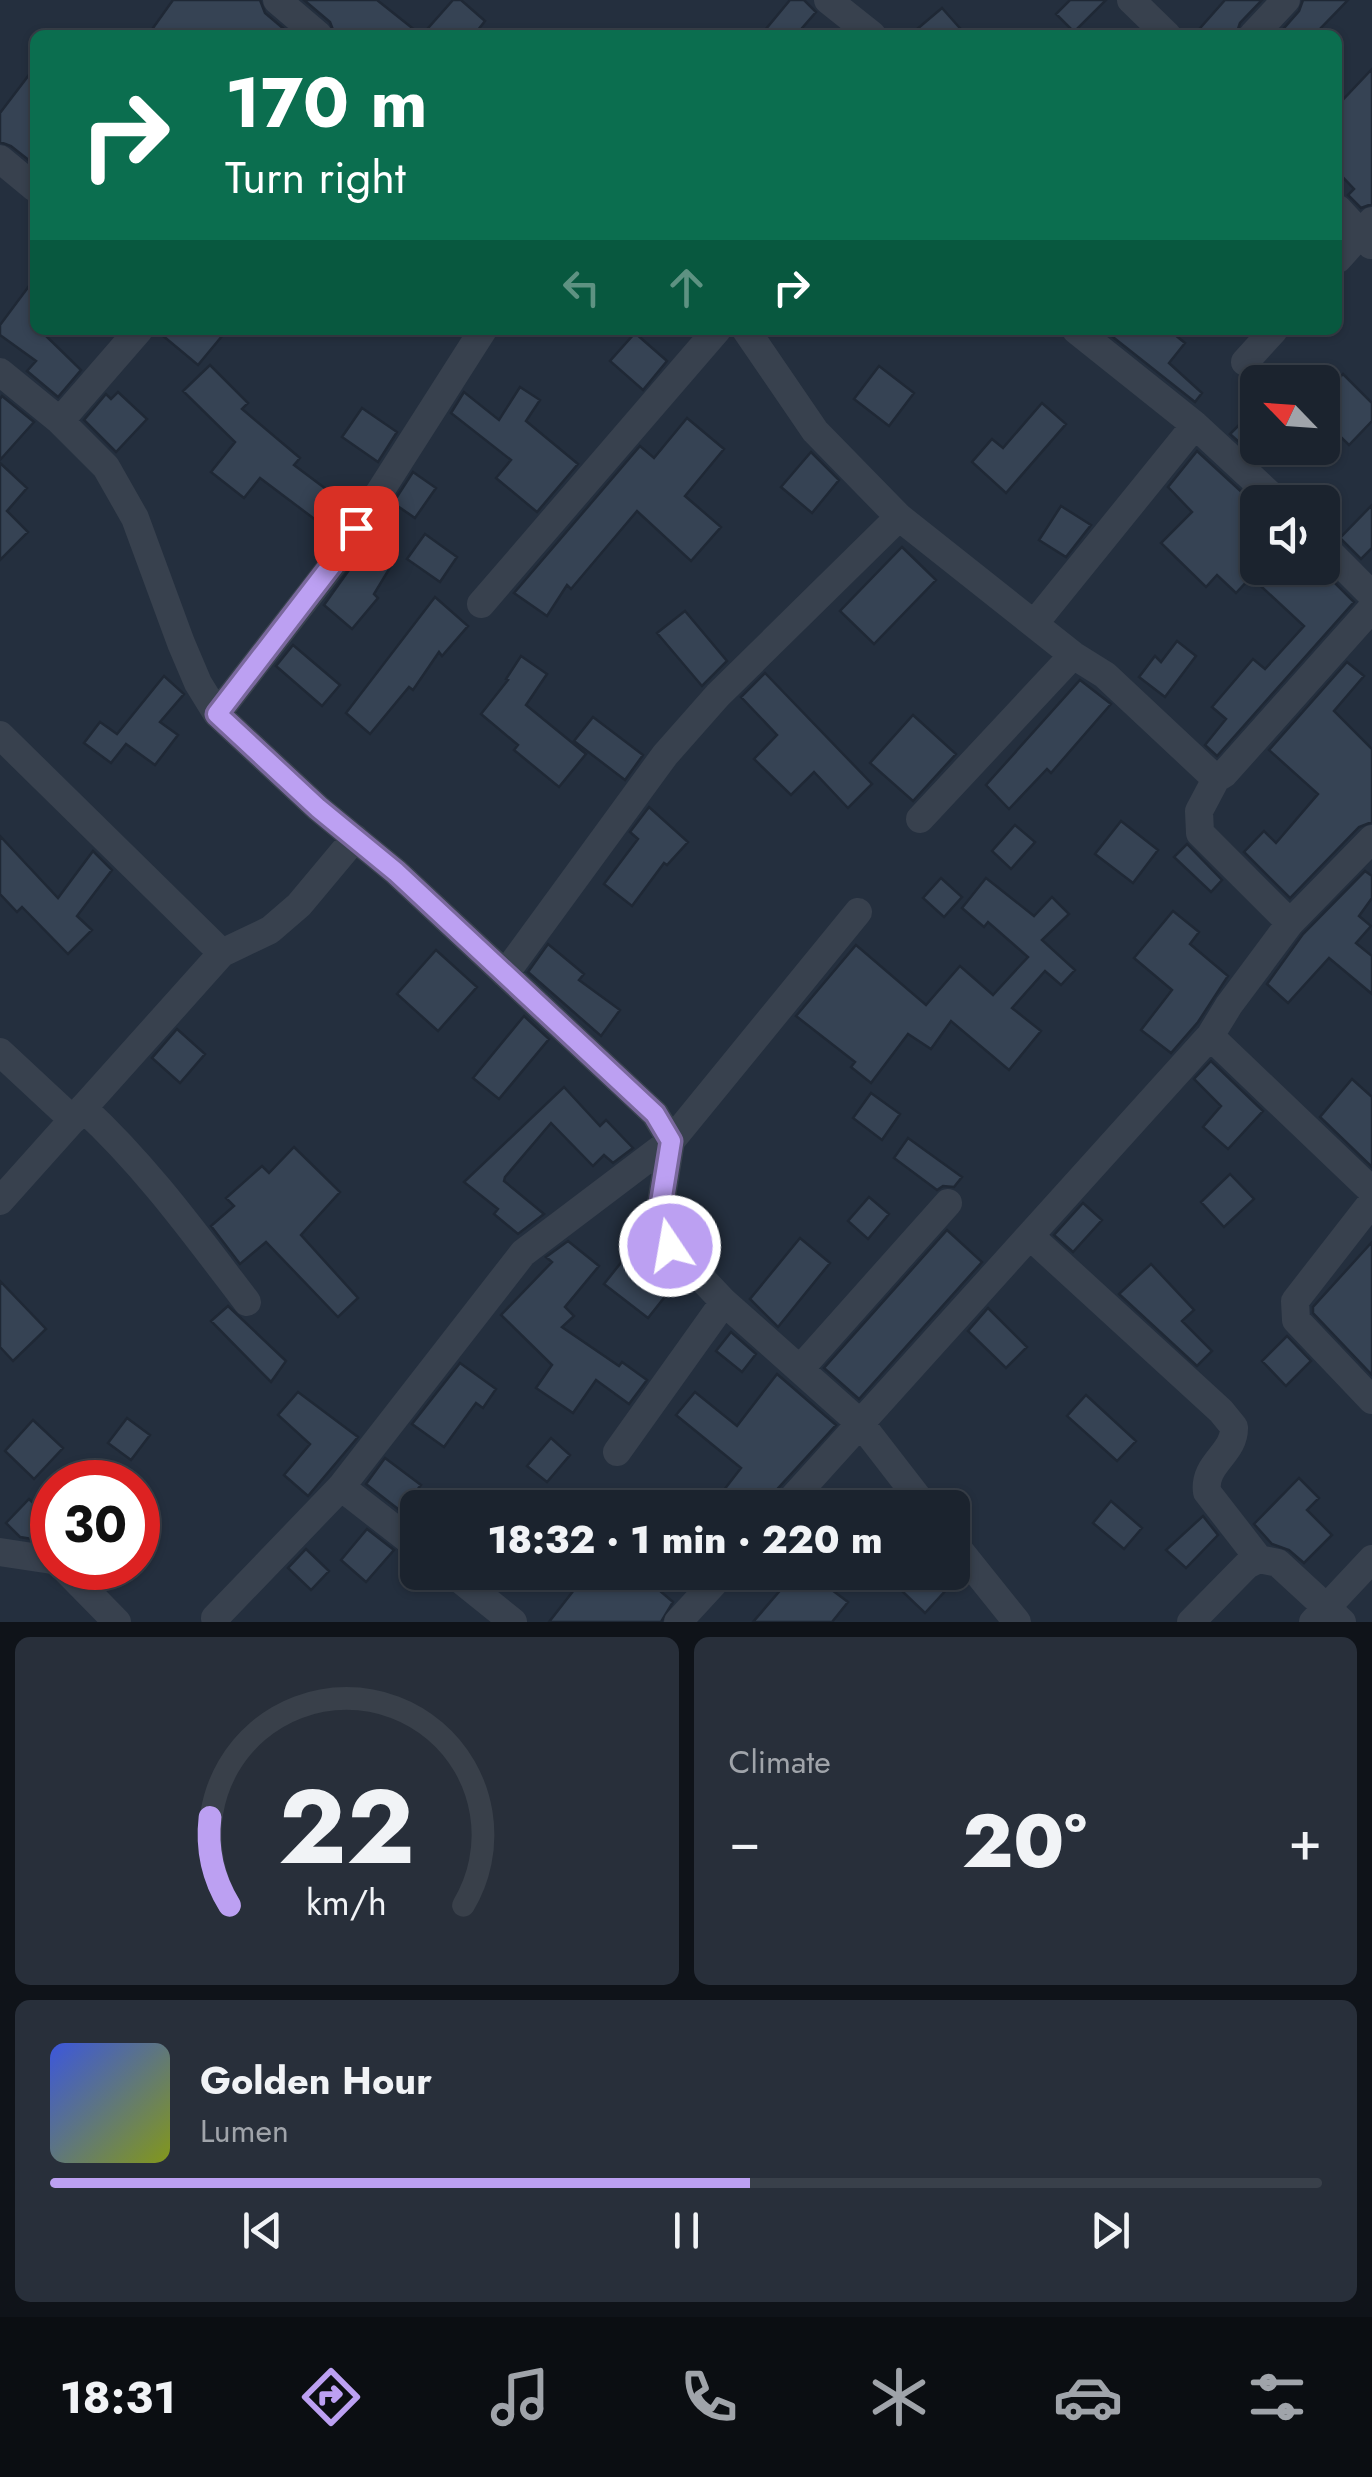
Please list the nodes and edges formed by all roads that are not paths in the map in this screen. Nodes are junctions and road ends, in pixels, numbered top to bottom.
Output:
1 (277, 0) edge
2 (828, 0) edge
3 (1131, 0) edge
4 (1286, 0) edge
5 (312, 30) edge
6 (866, 30) edge
7 (1162, 30) edge
8 (1258, 30) edge
9 (0, 160) edge
10 (30, 184) edge
11 (1342, 212) edge
12 (1368, 233) edge
13 (1342, 256) edge
14 (136, 335) edge
15 (480, 335) edge
16 (714, 335) edge
17 (749, 335) edge
18 (1082, 335) edge
19 (1269, 335) edge
20 (1245, 362) dead end
21 (0, 372) edge
22 (60, 421) junction
23 (1195, 425) junction
24 (1260, 485) edge
25 (899, 517) junction
26 (1340, 563) edge
27 (1372, 595) edge
28 (481, 604) dead end
29 (1372, 608) edge
30 (1034, 624) junction
31 (1073, 655) junction
32 (217, 714) junction
33 (0, 735) edge
34 (1216, 779) junction
35 (920, 819) dead end
36 (355, 838) junction
37 (1372, 839) edge
38 (858, 912) dead end
39 (1290, 923) junction
40 (222, 953) junction
41 (504, 974) junction
42 (1210, 1036) junction
43 (0, 1052) edge
44 (78, 1114) junction
45 (671, 1141) junction
46 (1372, 1191) edge
47 (0, 1201) edge
48 (1372, 1202) edge
49 (948, 1203) dead end
50 (1030, 1236) junction
51 (248, 1302) dead end
52 (724, 1302) junction
53 (800, 1368) junction
54 (1372, 1400) edge
55 (861, 1424) junction
56 (618, 1452) dead end
57 (341, 1487) junction
58 (800, 1490) edge
59 (912, 1490) edge
60 (400, 1532) edge
61 (0, 1552) edge
62 (30, 1557) edge
63 (1260, 1559) junction
64 (1372, 1559) edge
65 (970, 1569) edge
66 (86, 1590) edge
67 (473, 1590) edge
68 (707, 1590) edge
69 (1001, 1616) edge
70 (215, 1618) dead end
71 (1328, 1618) edge
72 (117, 1622) edge
73 (513, 1622) edge
74 (678, 1622) edge
75 (1191, 1622) edge

1 - 5 street
2 - 6 street
3 - 7 street
4 - 8 street
9 - 10 street
11 - 12 street
12 - 13 street
14 - 22 street
15 - 32 street
16 - 28 street
17 - 25 street
18 - 23 street
19 - 20 street
21 - 22 street
22 - 32 street
23 - 24 street
23 - 30 street
25 - 30 street
25 - 41 street
26 - 27 street
29 - 34 street
30 - 31 street
31 - 34 street
31 - 35 street
32 - 36 street
33 - 40 street
34 - 39 street
36 - 40 street
36 - 41 street
37 - 39 street
38 - 45 street
39 - 42 street
40 - 44 street
41 - 45 street
42 - 46 street
42 - 50 street
43 - 44 street
44 - 47 street
44 - 51 street
45 - 52 street
45 - 57 street
48 - 54 street
49 - 53 street
50 - 55 street
50 - 63 street
52 - 53 street
52 - 56 street
53 - 55 street
55 - 58 street
55 - 59 street
57 - 60 street
57 - 70 street
61 - 62 street
63 - 71 street
63 - 75 street
64 - 71 street
65 - 69 street
66 - 72 street
67 - 73 street
68 - 74 street

